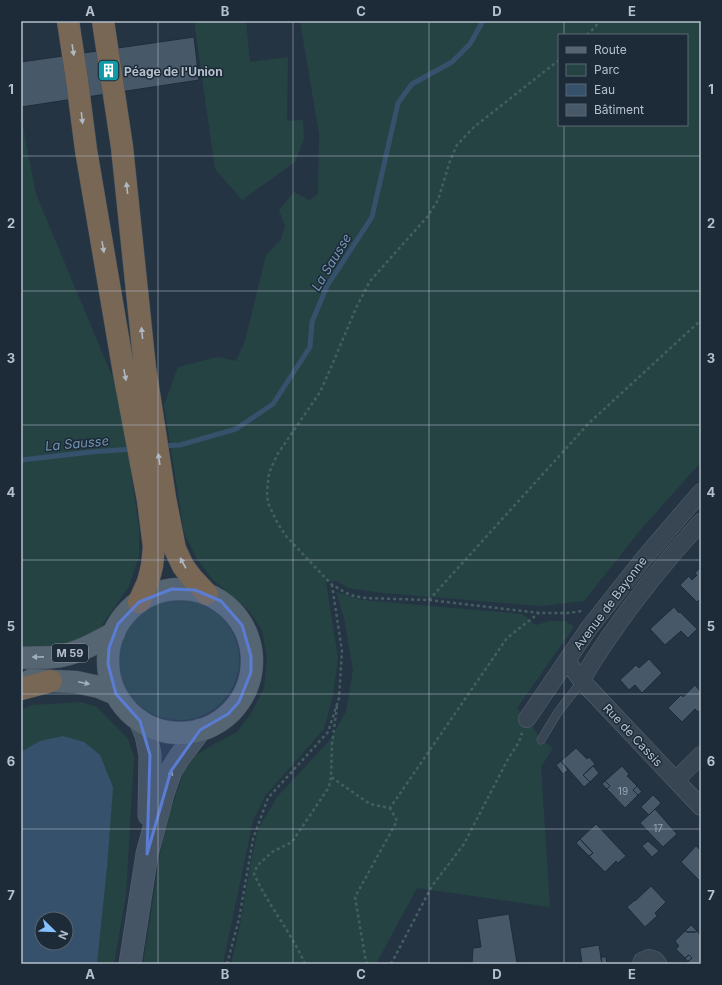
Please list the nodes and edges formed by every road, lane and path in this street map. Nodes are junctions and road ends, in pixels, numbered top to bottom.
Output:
1 (68, 21) edge
2 (103, 21) edge
3 (598, 21) edge
4 (588, 34) edge
5 (558, 61) edge
6 (701, 320) edge
7 (140, 401) junction
8 (701, 492) edge
9 (157, 499) junction
10 (701, 522) edge
11 (332, 584) junction
12 (206, 594) junction
13 (429, 600) junction
14 (139, 602) junction
15 (585, 611) dead end
16 (540, 613) junction
17 (114, 633) junction
18 (21, 658) edge
19 (567, 661) junction
20 (21, 678) edge
21 (51, 681) junction
22 (582, 681) junction
23 (21, 690) edge
24 (116, 694) junction
25 (339, 698) junction
26 (527, 720) joint
27 (140, 721) junction
28 (200, 730) junction
29 (541, 740) dead end
30 (701, 755) edge
31 (331, 777) junction
32 (676, 780) junction
33 (701, 807) edge
34 (390, 808) junction
35 (147, 854) junction
36 (130, 964) edge
37 (227, 964) edge
38 (304, 964) edge
39 (368, 964) edge
40 (391, 964) edge
41 (641, 964) edge
42 (658, 964) edge

1 -> 7 highway
7 -> 2 highway
3 - 4 path
5 - 11 path
6 - 13 path
7 - 9 highway
8 - 19 street, Avenue de Bayonne
12 -> 9 highway
9 - 14 highway
10 - 22 street, Avenue de Bayonne
11 - 13 path
11 - 25 path
12 - 14 main road
12 - 28 main road
13 - 16 path
14 - 17 main road
15 - 16 path
16 - 34 path
17 -> 18 main road, M 59
17 - 24 main road
19 - 22 street, Rue de Cassis
19 - 26 street, Avenue de Bayonne
20 - 21 main road
21 - 23 highway
21 -> 24 main road
22 - 29 lane, Avenue de Bayonne
22 - 32 street, Rue de Cassis
24 - 27 main road
25 - 31 path
25 - 37 path
26 - 40 path
27 - 28 main road
27 - 35 main road
35 -> 28 main road
30 - 32 street
31 - 34 path
31 - 38 path
32 - 33 street, Rue de Cassis
34 - 39 path
35 - 36 main road
41 - 42 street

